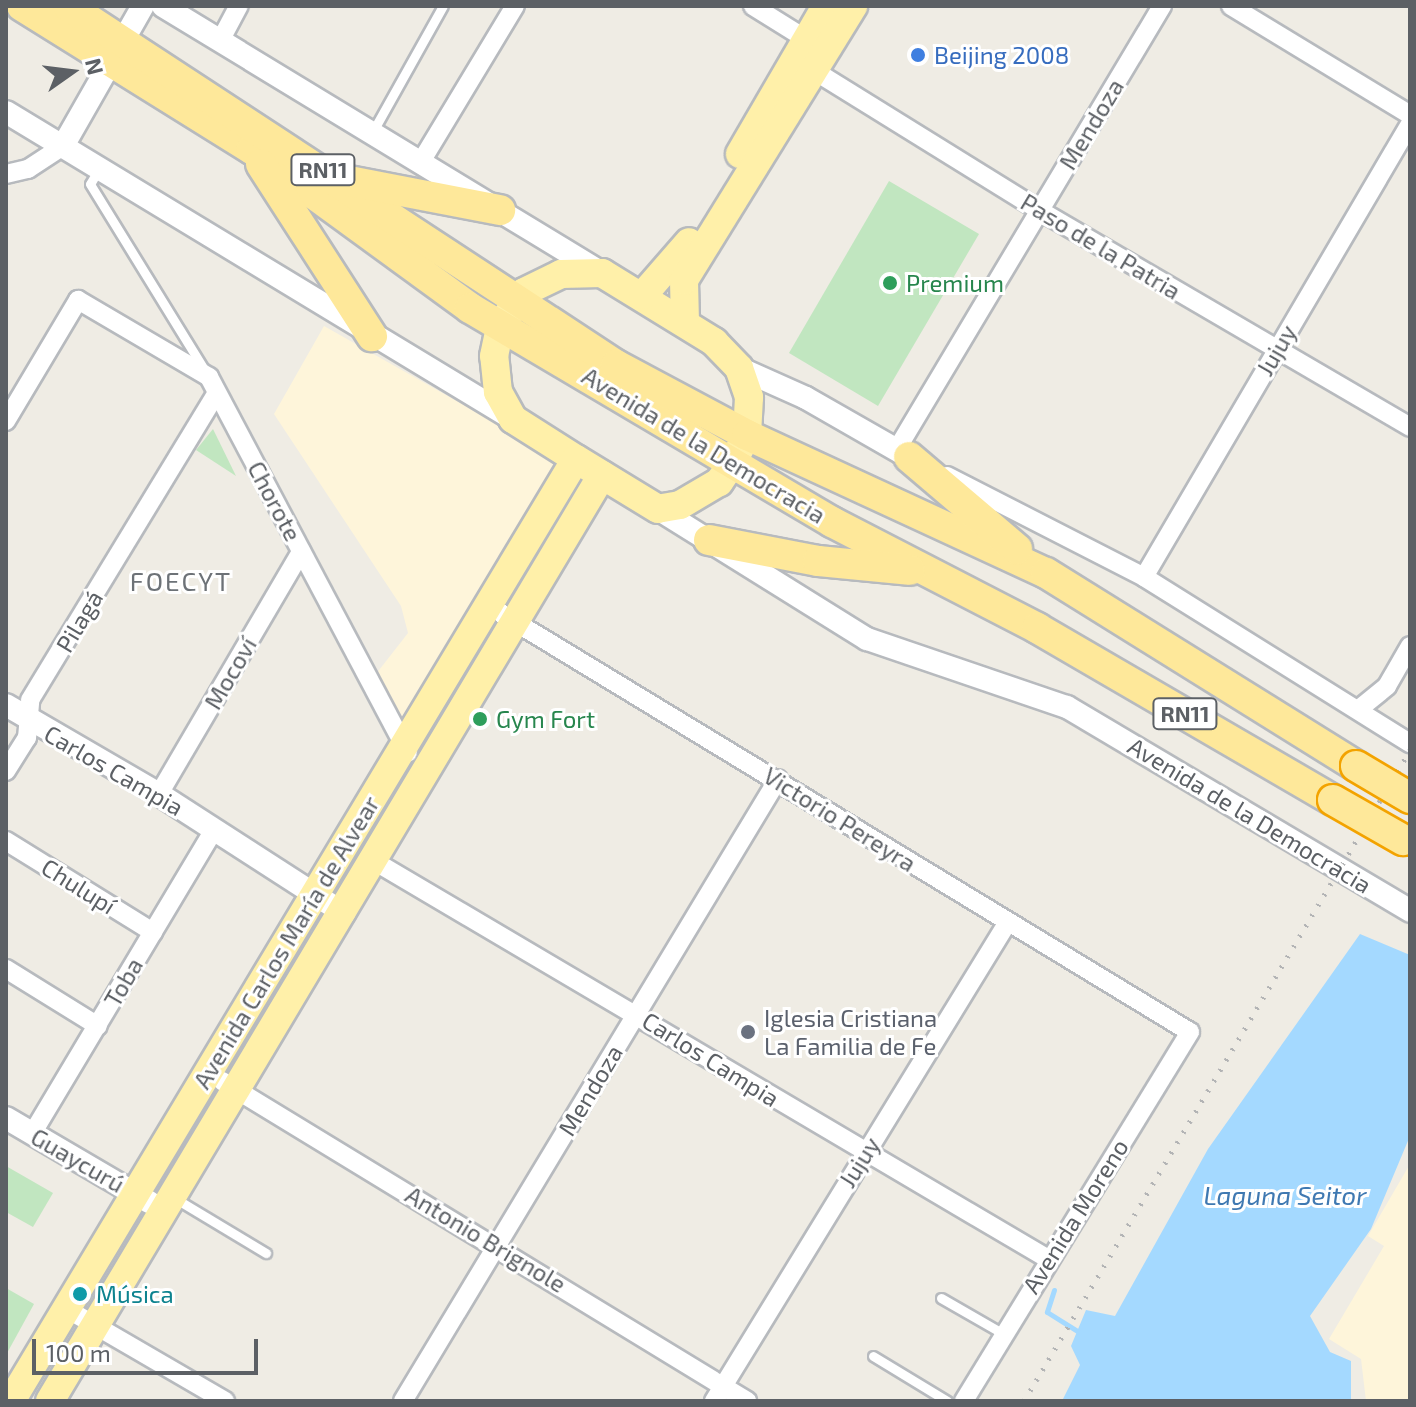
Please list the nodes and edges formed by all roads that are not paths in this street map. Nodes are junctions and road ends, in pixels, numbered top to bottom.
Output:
1 (22, 6) edge
2 (68, 6) edge
3 (143, 6) edge
4 (163, 6) edge
5 (239, 6) edge
6 (443, 6) edge
7 (515, 6) edge
8 (753, 6) edge
9 (826, 6) edge
10 (853, 6) edge
11 (1162, 6) edge
12 (1231, 6) edge
13 (220, 41) junction
14 (120, 53) junction
15 (805, 56) junction
16 (6, 112) edge
17 (1410, 115) edge
18 (1410, 124) edge
19 (373, 131) junction
20 (63, 146) junction
21 (252, 149) junction
22 (422, 160) junction
23 (99, 168) junction
24 (6, 174) edge
25 (337, 179) junction
26 (500, 210) junction
27 (1039, 210) junction
28 (602, 273) junction
29 (643, 295) junction
30 (509, 313) junction
31 (685, 322) junction
32 (372, 336) junction
33 (1276, 349) junction
34 (739, 368) junction
35 (213, 385) junction
36 (513, 419) junction
37 (6, 421) edge
38 (1410, 427) edge
39 (747, 435) junction
40 (903, 453) junction
41 (732, 463) junction
42 (568, 471) junction
43 (602, 475) junction
44 (584, 504) junction
45 (658, 509) junction
46 (709, 540) junction
47 (301, 552) junction
48 (536, 556) junction
49 (924, 571) junction
50 (1046, 573) junction
51 (1144, 577) junction
52 (502, 613) junction
53 (1410, 646) edge
54 (6, 705) edge
55 (1359, 709) junction
56 (29, 720) junction
57 (1410, 743) edge
58 (408, 753) junction
59 (6, 771) edge
60 (778, 779) junction
61 (159, 794) junction
62 (1410, 798) edge
63 (214, 830) junction
64 (6, 841) edge
65 (1406, 842) edge
66 (374, 861) junction
67 (329, 903) junction
68 (1410, 911) edge
69 (1006, 925) junction
70 (153, 932) junction
71 (6, 969) edge
72 (636, 1013) junction
73 (98, 1026) junction
74 (1190, 1032) joint
75 (230, 1086) junction
76 (6, 1118) edge
77 (32, 1134) junction
78 (864, 1153) junction
79 (152, 1197) junction
80 (498, 1245) junction
81 (266, 1253) dead end
82 (1048, 1259) junction
83 (941, 1298) dead end
84 (81, 1317) junction
85 (1002, 1333) junction
86 (873, 1356) dead end
87 (718, 1393) edge
88 (11, 1401) edge
89 (30, 1401) edge
90 (50, 1401) edge
91 (225, 1401) edge
92 (403, 1401) edge
93 (747, 1401) edge
94 (947, 1401) edge
95 (964, 1401) edge

1 - 14 highway, Avenida de la Democracia / RN11
2 - 14 highway, Avenida de la Democracia / RN11
3 - 14 street
4 - 13 street
5 - 13 street
6 - 19 lane
7 - 22 street
8 - 15 street, Paso de la Patria
9 - 15 main road
10 - 15 main road
11 - 27 street, Mendoza
12 - 17 street
13 - 19 street
14 - 20 street
14 - 21 highway, Avenida de la Democracia / RN11
14 - 25 highway, Avenida de la Democracia / RN11
15 - 27 street, Paso de la Patria
15 - 29 main road
15 - 31 main road
16 - 20 street, Avenida de la Democracia
18 - 33 street, Jujuy
19 - 22 street
20 - 23 street, Avenida de la Democracia
20 - 24 street
21 - 30 highway, Avenida de la Democracia / RN11
21 - 32 highway
22 - 26 street
23 - 32 street, Avenida de la Democracia
23 - 35 lane
25 - 26 highway
25 - 30 highway, Avenida de la Democracia / RN11
26 - 28 street
27 - 33 street, Paso de la Patria
27 - 40 street, Mendoza
28 - 29 main road
28 - 30 main road
29 - 31 main road
30 - 36 main road
30 - 39 highway, Avenida de la Democracia / RN11
30 - 41 highway, Avenida de la Democracia / RN11
31 - 34 main road
32 - 36 street, Avenida de la Democracia
33 - 38 street, Paso de la Patria
33 - 51 street, Jujuy
34 - 39 main road
34 - 40 street
35 - 37 street
35 - 47 street, Chorote
35 - 56 street, Pilagá
36 - 42 main road, Avenida de la Democracia
39 - 41 main road
39 - 50 highway, Avenida de la Democracia / RN11
40 - 50 highway
40 - 51 street
41 - 45 main road
41 - 49 highway, Avenida de la Democracia / RN11
42 - 43 main road, Avenida de la Democracia
42 - 48 main road, Avenida Carlos María de Alvear
42 - 52 main road, Avenida Carlos María de Alvear
43 - 44 main road, Avenida Carlos María de Alvear
43 - 45 main road, Avenida de la Democracia
44 - 48 main road, Avenida Carlos María de Alvear
44 - 52 main road, Avenida Carlos María de Alvear
45 - 46 street, Avenida de la Democracia
46 - 49 highway
46 - 68 street, Avenida de la Democracia
47 - 58 street, Chorote
47 - 61 street, Mocoví
48 - 52 main road, Avenida Carlos María de Alvear
49 - 65 highway, Avenida de la Democracia / RN11, bridge
50 - 62 highway, Avenida de la Democracia / RN11, bridge
51 - 55 street
52 - 58 main road, Avenida Carlos María de Alvear
52 - 60 street, Victorio Pereyra
52 - 66 main road, Avenida Carlos María de Alvear
53 - 55 street
54 - 56 street, Carlos Campia
55 - 57 street
56 - 59 street, Pilagá
56 - 61 street, Carlos Campia
58 - 67 main road, Avenida Carlos María de Alvear
60 - 69 street, Victorio Pereyra
60 - 72 street, Mendoza
61 - 63 street, Carlos Campia
63 - 67 street, Carlos Campia
63 - 70 street, Toba
64 - 70 street, Chulupí
66 - 67 main road, Avenida Carlos María de Alvear
66 - 72 street, Carlos Campia
67 - 75 main road, Avenida Carlos María de Alvear
67 - 79 main road, Avenida Carlos María de Alvear
69 - 74 street, Victorio Pereyra
69 - 78 street, Jujuy
70 - 73 street, Toba
71 - 73 street
72 - 78 street, Carlos Campia
72 - 80 street, Mendoza
73 - 77 street, Toba
74 - 82 street, Avenida Moreno
75 - 79 main road, Avenida Carlos María de Alvear
75 - 80 street, Antonio Brignole
76 - 77 street, Guaycurú
77 - 79 street, Guaycurú
78 - 82 street, Carlos Campia
78 - 87 street, Jujuy
79 - 81 lane
79 - 84 main road, Avenida Carlos María de Alvear
79 - 84 main road, Avenida Carlos María de Alvear
80 - 87 street, Antonio Brignole
80 - 92 street, Mendoza
82 - 85 street, Avenida Moreno
83 - 85 lane
84 - 88 main road, Avenida Carlos María de Alvear
84 - 89 main road, Avenida Carlos María de Alvear
84 - 90 main road, Avenida Carlos María de Alvear
84 - 91 street
85 - 95 street, Avenida Moreno
86 - 94 lane
87 - 93 street, Antonio Brignole

